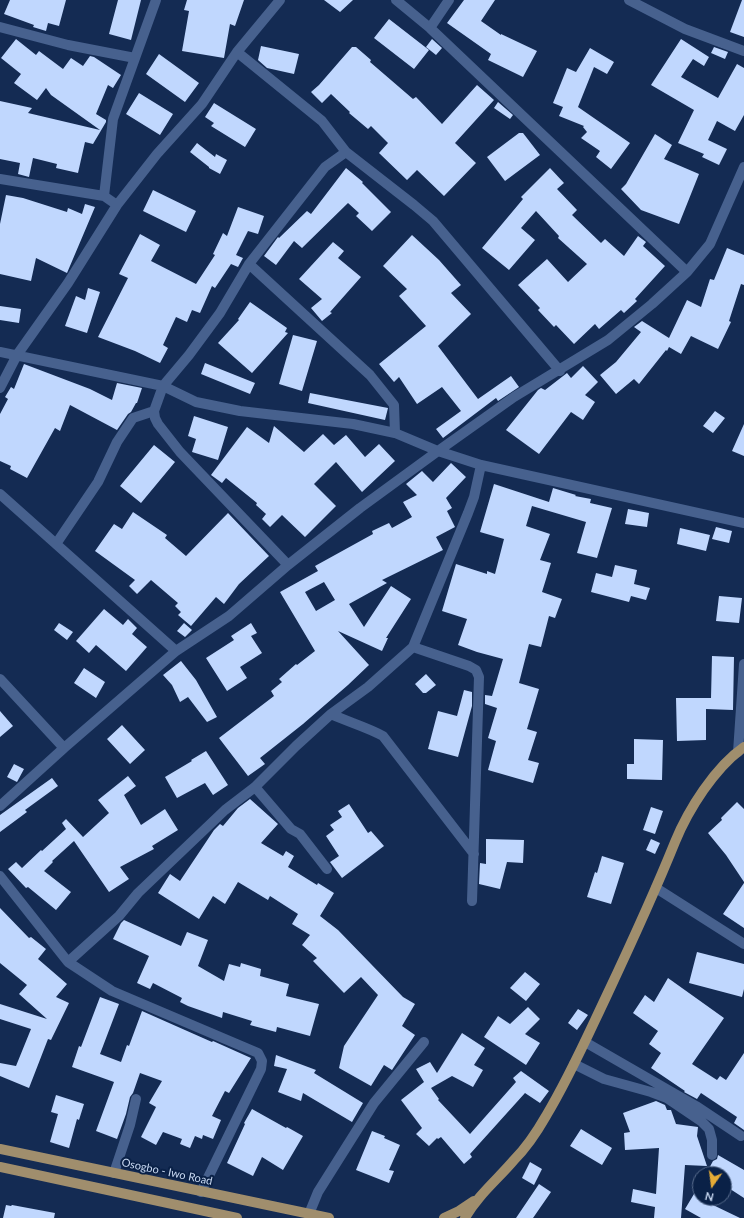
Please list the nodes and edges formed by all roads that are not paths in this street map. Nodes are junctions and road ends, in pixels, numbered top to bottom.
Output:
1 (156, 0) edge
2 (280, 0) edge
3 (396, 0) edge
4 (449, 0) edge
5 (629, 0) edge
6 (0, 27) edge
7 (430, 28) junction
8 (744, 51) edge
9 (237, 52) junction
10 (135, 58) junction
11 (346, 152) junction
12 (744, 167) edge
13 (0, 179) edge
14 (104, 196) junction
15 (117, 205) junction
16 (250, 264) junction
17 (687, 272) junction
18 (0, 352) edge
19 (17, 355) junction
20 (560, 371) junction
21 (163, 386) junction
22 (0, 388) edge
23 (154, 411) junction
24 (395, 433) junction
25 (438, 451) junction
26 (481, 465) junction
27 (0, 494) edge
28 (743, 520) edge
29 (56, 544) junction
30 (288, 565) junction
31 (412, 647) junction
32 (176, 651) junction
33 (744, 664) edge
34 (0, 679) edge
35 (331, 714) junction
36 (64, 748) junction
37 (741, 750) edge
38 (255, 787) junction
39 (0, 806) edge
40 (474, 854) junction
41 (327, 869) dead end
42 (0, 876) edge
43 (656, 888) junction
44 (472, 901) dead end
45 (744, 944) edge
46 (68, 962) junction
47 (424, 1042) dead end
48 (585, 1042) junction
49 (574, 1064) junction
50 (136, 1099) dead end
51 (741, 1136) dead end
52 (0, 1149) edge
53 (712, 1156) dead end
54 (0, 1167) edge
55 (114, 1173) junction
56 (201, 1192) junction
57 (479, 1198) junction
58 (309, 1214) junction
59 (237, 1218) edge
60 (329, 1218) edge
61 (444, 1218) edge
62 (465, 1218) edge

1 - 10 street
2 - 9 street
3 - 7 street
4 - 7 street
5 - 8 street
6 - 10 street
7 - 17 street
9 - 11 street
9 - 15 street
10 - 14 street
11 - 16 street
11 - 20 street
12 - 17 street
13 - 14 street
14 - 15 street
15 - 19 street
16 - 21 street
16 - 24 street
17 - 20 street
18 - 19 street
19 - 21 street
19 - 22 street
20 - 25 street
21 - 23 street
21 - 24 street
23 - 29 street
23 - 30 street
24 - 25 street
25 - 26 street
25 - 30 street
26 - 28 street
26 - 31 street
27 - 29 street
29 - 32 street
30 - 32 street
31 - 35 street
31 - 40 street
32 - 36 street
33 - 37 street
34 - 36 street
35 - 38 street
35 - 40 street
36 - 39 street
37 - 43 main road
38 - 41 street
38 - 46 street
40 - 44 street
42 - 46 street
43 - 45 street
43 - 48 main road
46 - 56 street
47 - 58 street
48 - 49 main road
48 - 51 street
49 - 53 street
49 - 57 main road
50 - 55 street
52 - 55 main road, Osogbo - Iwo Road
54 - 59 main road
55 - 56 main road, Osogbo - Iwo Road
56 - 58 main road, Osogbo - Iwo Road
57 - 61 main road
57 - 62 main road
58 - 60 main road, Osogbo - Iwo Road

